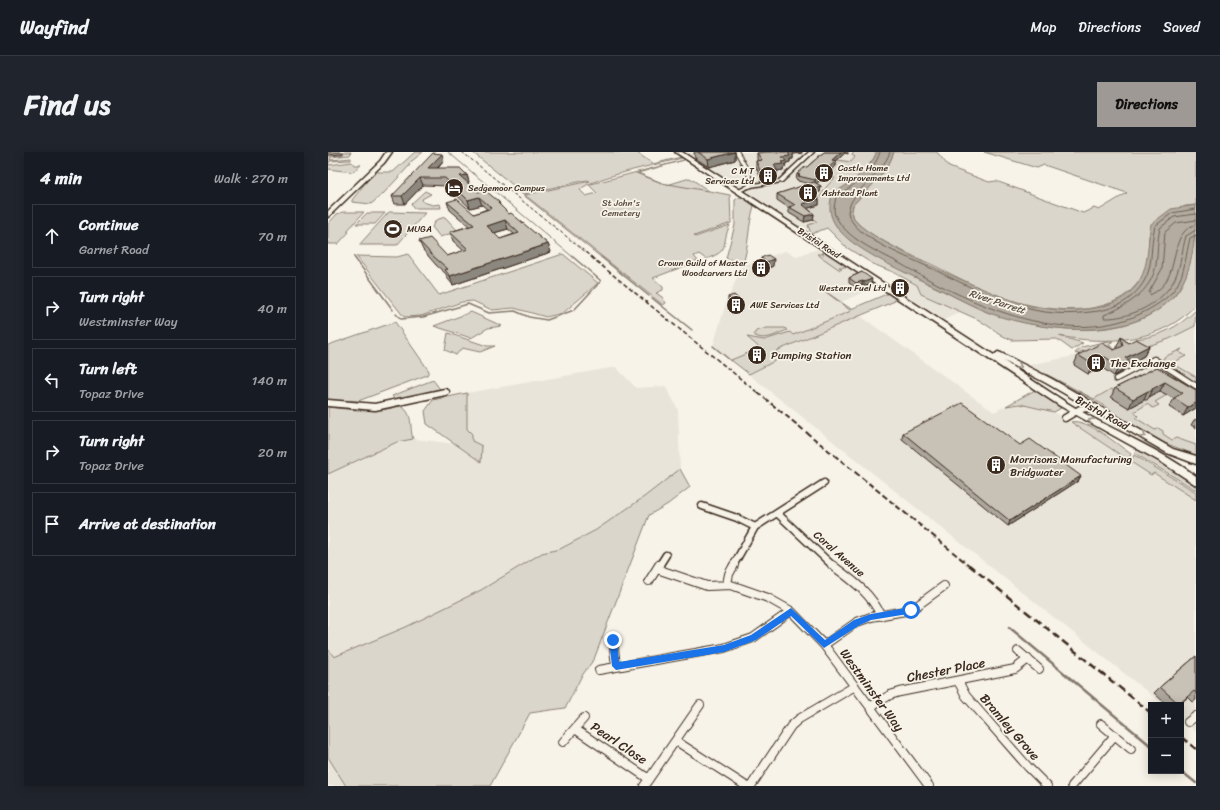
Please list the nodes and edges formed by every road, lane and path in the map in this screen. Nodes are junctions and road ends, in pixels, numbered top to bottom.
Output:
1 (389, 152) edge
2 (678, 152) edge
3 (737, 152) edge
4 (812, 152) edge
5 (750, 186) junction
6 (739, 191) junction
7 (328, 215) edge
8 (959, 335) junction
9 (1116, 378) dead end
10 (1196, 386) edge
11 (448, 392) dead end
12 (328, 403) edge
13 (1095, 407) junction
14 (1075, 412) junction
15 (1064, 418) dead end
16 (1196, 460) edge
17 (1196, 481) edge
18 (824, 483) dead end
19 (702, 506) dead end
20 (777, 513) junction
21 (755, 527) junction
22 (666, 555) dead end
23 (657, 569) junction
24 (649, 581) dead end
25 (727, 584) junction
26 (944, 586) dead end
27 (791, 611) junction
28 (881, 616) junction
29 (613, 640) dead end
30 (824, 644) junction
31 (1018, 651) dead end
32 (1028, 660) junction
33 (616, 666) junction
34 (1039, 669) dead end
35 (599, 670) dead end
36 (958, 681) junction
37 (855, 686) junction
38 (700, 705) dead end
39 (870, 707) junction
40 (1196, 716) edge
41 (584, 718) dead end
42 (1188, 722) dead end
43 (1101, 724) dead end
44 (575, 729) junction
45 (1115, 735) junction
46 (676, 741) junction
47 (563, 742) dead end
48 (1131, 749) dead end
49 (646, 782) edge
50 (746, 786) edge
51 (751, 786) edge
52 (929, 786) edge
53 (1047, 786) edge
54 (1072, 786) edge

1 - 7 main road
2 - 6 main road, Bristol Road
3 - 5 street
4 - 5 street
5 - 6 street
6 - 8 main road, Bristol Road
8 -> 13 main road, Bristol Road
8 - 14 main road, Bristol Road
9 - 10 street
11 - 12 street
13 - 14 street
13 -> 16 main road, Bristol Road
14 - 15 street
17 -> 14 main road, Bristol Road
18 - 20 street
19 - 21 street
20 - 21 street
20 - 28 street, Coral Avenue
21 - 25 street
22 - 23 street
23 - 24 street
23 - 25 street, Westminster Way
25 - 27 street, Westminster Way
26 - 28 street
27 - 30 street, Westminster Way
27 - 33 street
28 - 30 street
29 - 33 street
30 - 37 street, Westminster Way
31 - 32 street
32 - 34 street
32 - 36 street, Chester Place
33 - 35 street
36 - 39 street, Chester Place
36 - 53 street, Bramley Grove
37 - 39 street, Westminster Way
37 - 51 street
38 - 46 street
39 - 52 street, Westminster Way
40 - 42 street
41 - 44 street, Pearl Close
43 - 45 street
44 - 47 street, Pearl Close
44 - 49 street, Pearl Close
45 - 48 street
45 - 54 street
46 - 49 street
46 - 50 street

